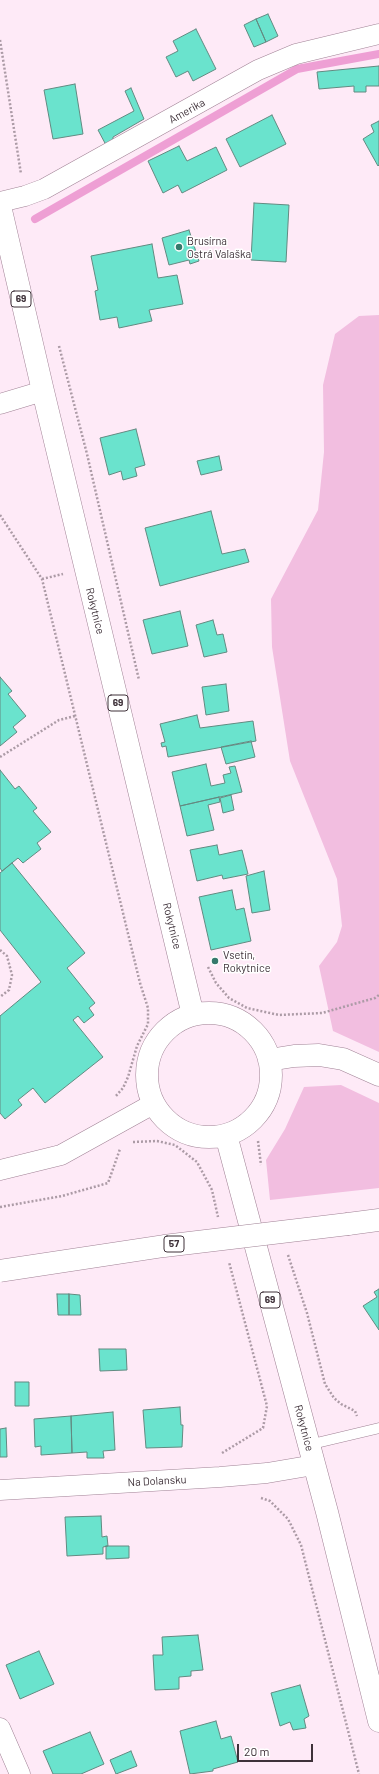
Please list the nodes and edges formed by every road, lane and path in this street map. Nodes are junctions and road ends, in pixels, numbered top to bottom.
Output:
1 (379, 34) edge
2 (0, 40) edge
3 (25, 196) junction
4 (0, 202) edge
5 (0, 206) edge
6 (58, 342) dead end
7 (43, 392) junction
8 (0, 404) edge
9 (0, 515) edge
10 (140, 684) dead end
11 (75, 716) junction
12 (0, 757) edge
13 (0, 950) edge
14 (206, 963) dead end
15 (379, 995) edge
16 (0, 997) edge
17 (193, 1015) junction
18 (270, 1060) junction
19 (379, 1075) edge
20 (114, 1098) dead end
21 (153, 1104) junction
22 (226, 1135) junction
23 (258, 1141) dead end
24 (129, 1142) dead end
25 (122, 1143) dead end
26 (0, 1170) edge
27 (262, 1172) dead end
28 (0, 1206) edge
29 (379, 1220) edge
30 (219, 1221) dead end
31 (285, 1248) dead end
32 (229, 1260) dead end
33 (0, 1271) edge
34 (379, 1428) edge
35 (362, 1432) junction
36 (219, 1455) dead end
37 (311, 1455) junction
38 (0, 1490) edge
39 (258, 1496) dead end
40 (373, 1674) edge
41 (379, 1721) edge
42 (0, 1728) edge
43 (20, 1774) edge
44 (359, 1774) edge

1 - 3 street, Amerika
2 - 3 path
3 - 4 street, Amerika
5 - 7 main road, Rokytnice / 69
6 - 10 path
7 - 8 street
7 - 17 main road, Rokytnice / 69
9 - 11 path
11 - 12 path
11 - 20 path
13 - 16 path
14 - 15 path
17 - 18 main road
17 - 21 main road
18 - 19 main road
18 - 22 main road
21 - 22 main road
21 - 26 street
22 - 37 main road, Rokytnice / 69
23 - 27 path
24 - 30 path
25 - 28 path
29 - 33 main road, 57, bridge
31 - 35 path
32 - 36 path
34 - 35 lane
35 - 37 lane
37 - 38 street, Na Dolansku
37 - 40 main road, Rokytnice / 69
39 - 44 path
40 - 41 main road, Rokytnice / 69
42 - 43 street

